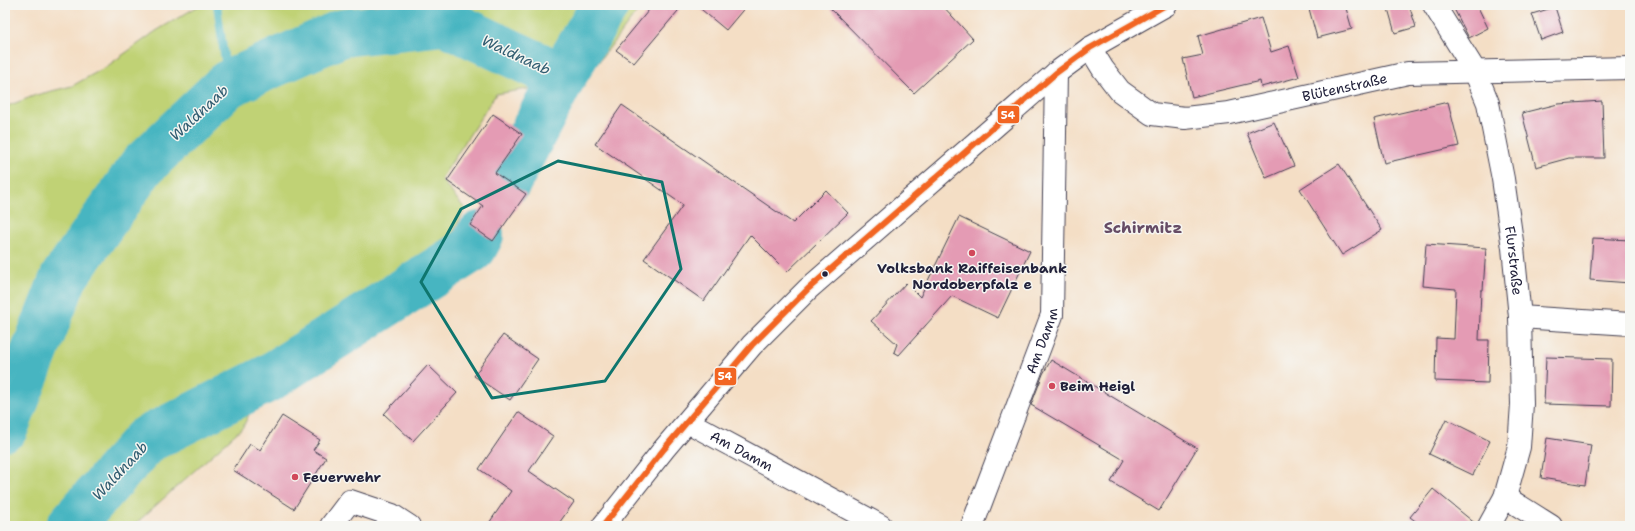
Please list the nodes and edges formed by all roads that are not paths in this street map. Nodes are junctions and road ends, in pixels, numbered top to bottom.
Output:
1 (1166, 5) edge
2 (1434, 5) edge
3 (1090, 48) junction
4 (1630, 68) edge
5 (1475, 71) junction
6 (1056, 72) junction
7 (1520, 317) junction
8 (1630, 324) edge
9 (688, 422) junction
10 (1504, 497) junction
11 (331, 526) edge
12 (409, 526) edge
13 (603, 526) edge
14 (881, 526) edge
15 (972, 526) edge
16 (1490, 526) edge
17 (1550, 526) edge

1 - 3 street
2 - 5 street, Flurstraße
3 - 5 street, Blütenstraße
3 - 6 street
4 - 5 street, Blütenstraße
5 - 7 street, Flurstraße
6 - 9 street
6 - 15 street, Am Damm
7 - 8 street
7 - 10 street, Flurstraße
9 - 13 street
9 - 14 street, Am Damm
10 - 16 street, Flurstraße
10 - 17 street
11 - 12 street

